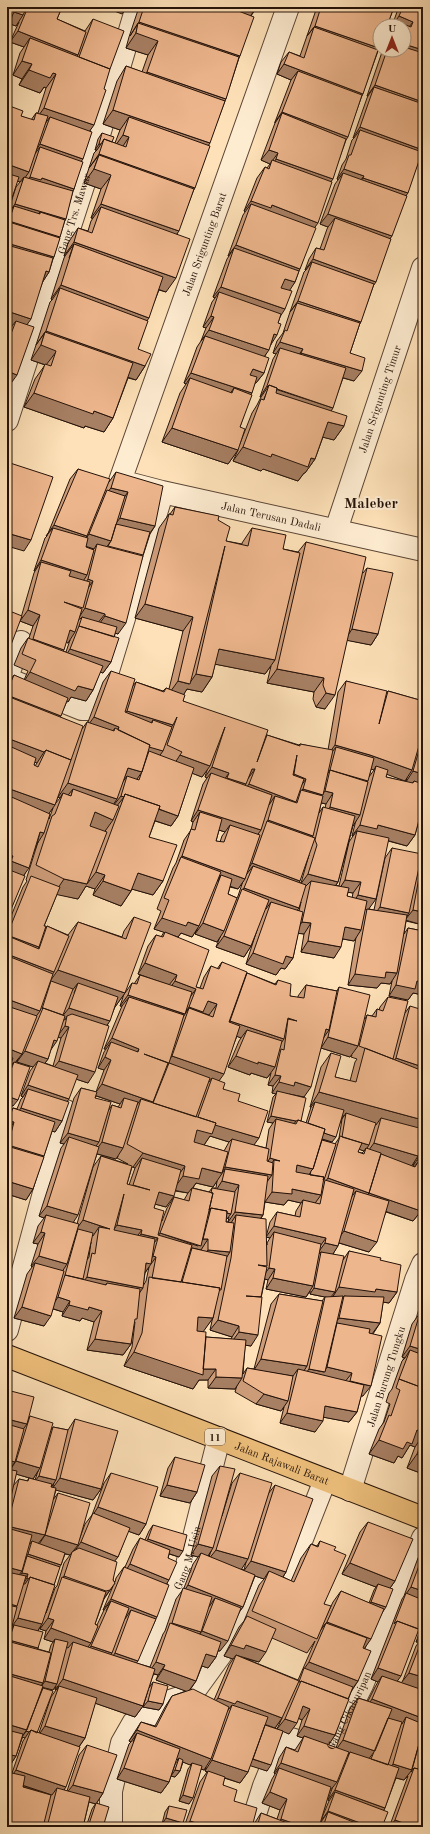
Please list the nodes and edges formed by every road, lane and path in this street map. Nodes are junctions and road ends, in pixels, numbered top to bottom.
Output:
1 (137, 7) edge
2 (288, 7) edge
3 (423, 268) edge
4 (7, 420) edge
5 (120, 481) joint
6 (162, 492) junction
7 (336, 530) junction
8 (423, 550) edge
9 (21, 642) dead end
10 (7, 676) edge
11 (7, 679) edge
12 (66, 1111) edge
13 (423, 1264) edge
14 (7, 1330) edge
15 (7, 1356) edge
16 (219, 1438) junction
17 (325, 1480) junction
18 (350, 1490) junction
19 (423, 1518) edge
20 (423, 1538) edge
21 (142, 1672) edge
22 (112, 1827) edge
23 (251, 1827) edge

1 - 4 street, Gang Trs. Mawar
2 - 5 street, Jalan Srigunting Barat
3 - 7 street, Jalan Srigunting Timur
5 - 6 street, Jalan Terusan Dadali
6 - 7 street, Jalan Terusan Dadali
6 - 11 street
7 - 8 street, Jalan Terusan Dadali
9 - 10 street
12 - 14 street
13 - 18 street, Jalan Burung Tungku
15 - 16 highway, Jalan Rajawali Barat / 11
16 - 17 highway, Jalan Rajawali Barat / 11
16 - 21 street, Gang M. Usin
17 - 18 highway, Jalan Rajawali Barat / 11
17 - 22 street
18 - 19 highway, Jalan Rajawali Barat / 11
20 - 23 street, Gang Cikahuripan

